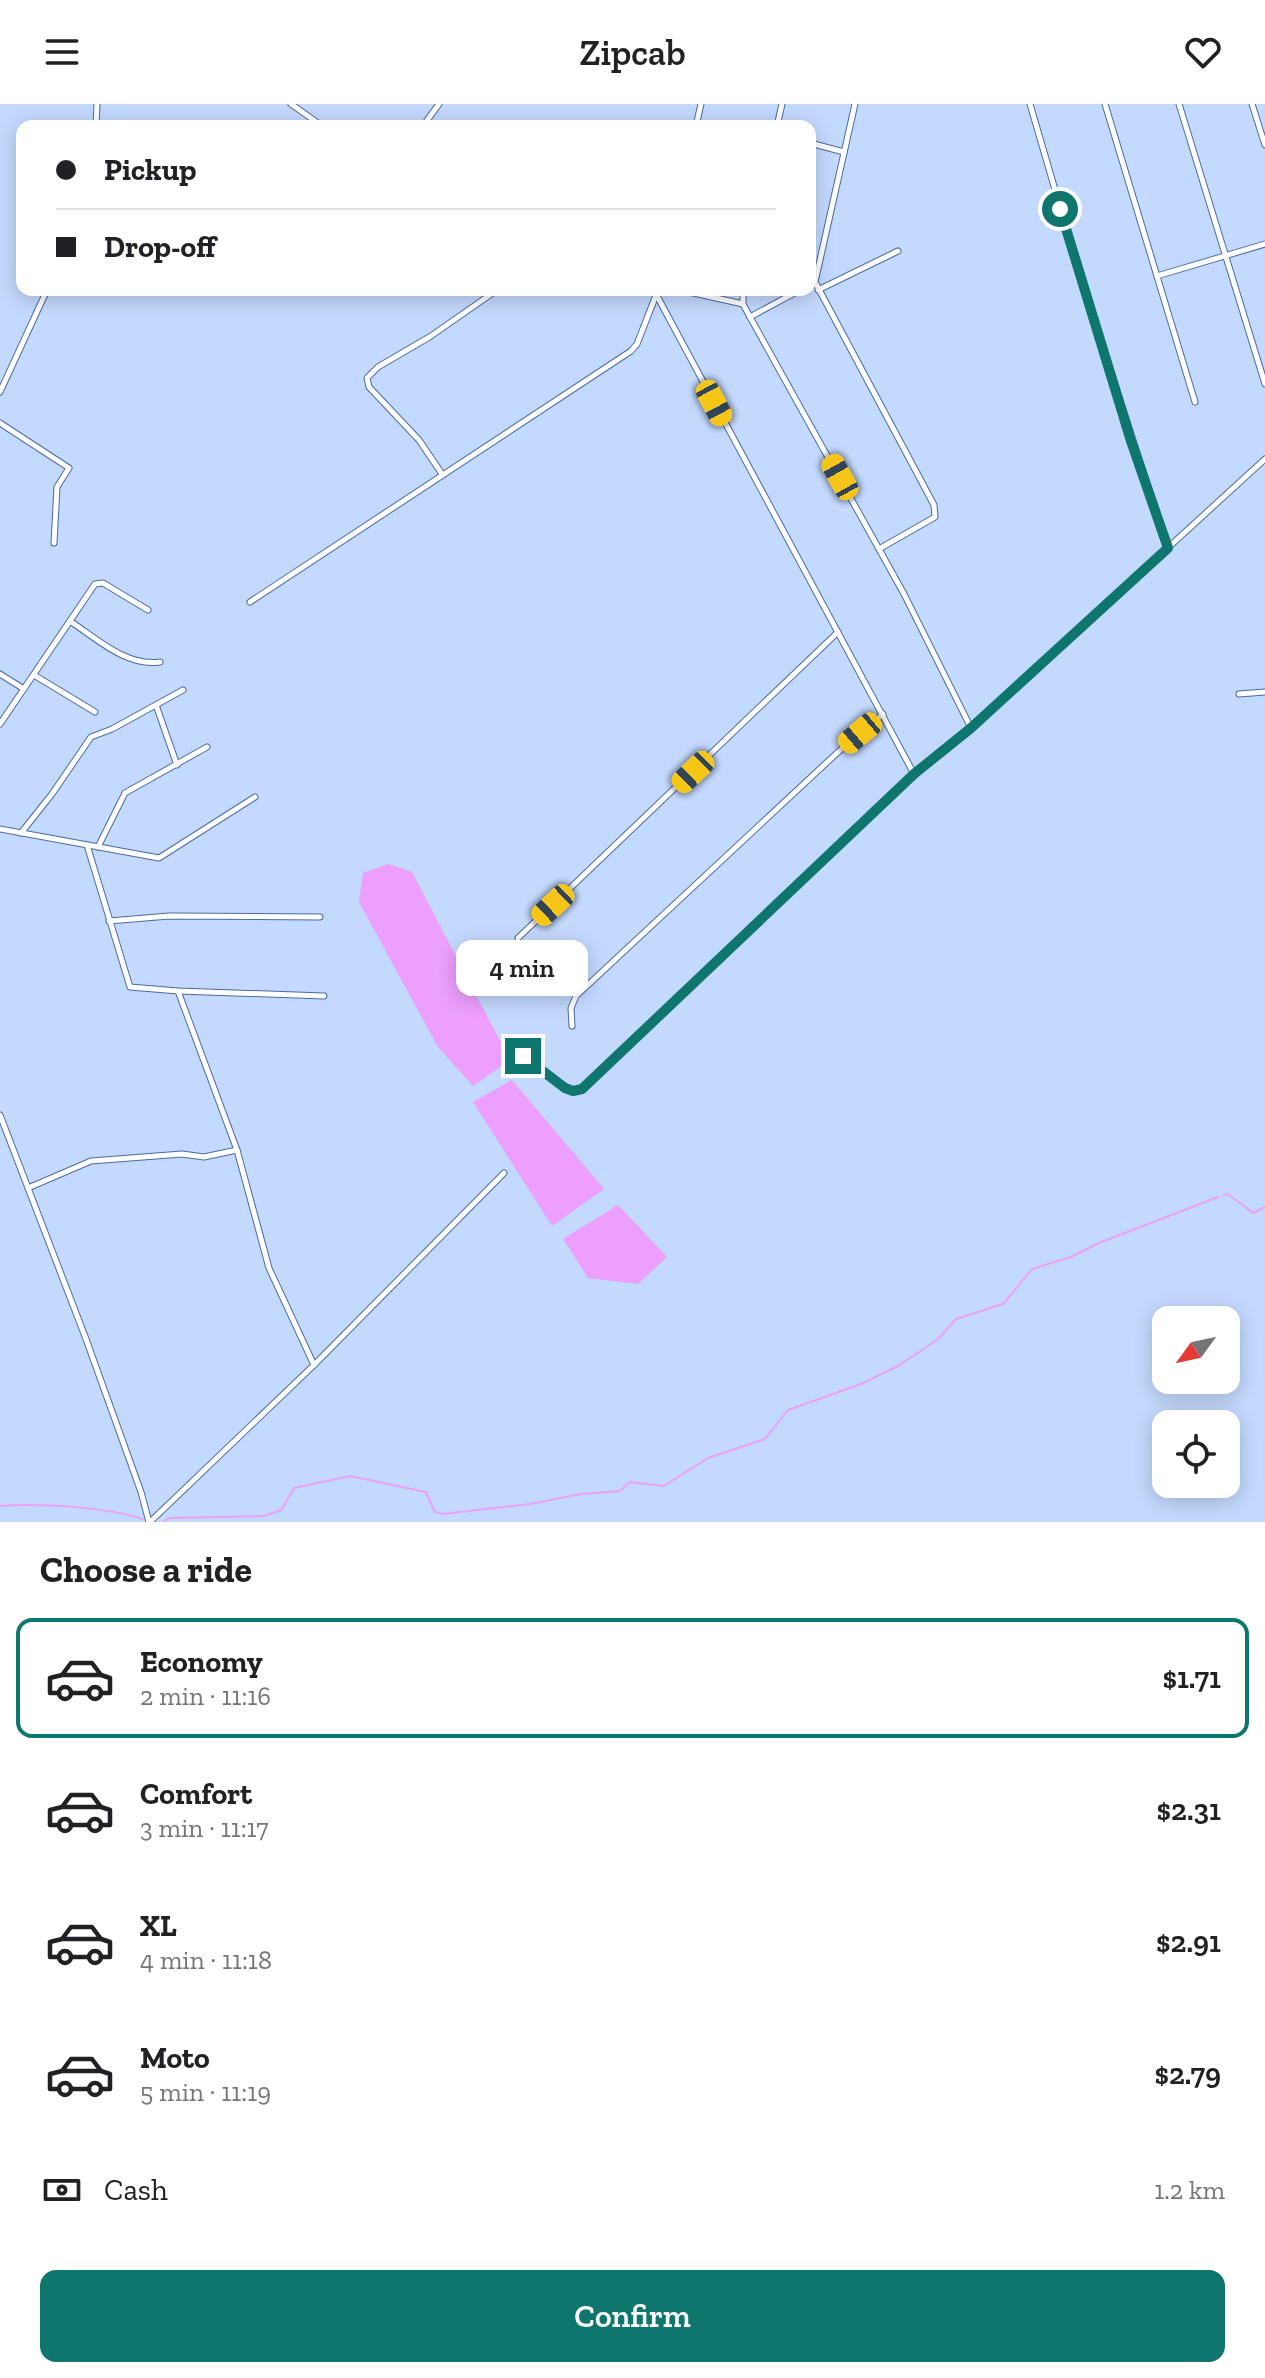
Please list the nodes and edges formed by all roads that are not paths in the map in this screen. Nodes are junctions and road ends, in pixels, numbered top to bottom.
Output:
1 (291, 104) edge
2 (855, 104) edge
3 (1030, 104) edge
4 (1105, 104) edge
5 (1179, 104) edge
6 (1252, 104) edge
7 (314, 120) edge
8 (816, 145) edge
9 (1265, 145) edge
10 (844, 152) junction
11 (1265, 244) edge
12 (898, 251) dead end
13 (1225, 256) junction
14 (816, 270) edge
15 (1157, 276) junction
16 (816, 287) edge
17 (818, 290) junction
18 (44, 296) edge
19 (488, 296) edge
20 (655, 296) edge
21 (659, 296) edge
22 (707, 296) edge
23 (743, 296) edge
24 (789, 296) edge
25 (743, 304) junction
26 (750, 317) junction
27 (1265, 384) edge
28 (0, 392) edge
29 (1195, 402) dead end
30 (0, 423) edge
31 (1265, 459) edge
32 (442, 474) junction
33 (54, 543) dead end
34 (1168, 548) junction
35 (879, 549) junction
36 (250, 602) dead end
37 (148, 610) dead end
38 (70, 621) junction
39 (838, 632) junction
40 (160, 662) dead end
41 (0, 674) edge
42 (34, 675) junction
43 (24, 689) junction
44 (183, 690) dead end
45 (1265, 692) edge
46 (1239, 694) dead end
47 (156, 705) junction
48 (95, 712) dead end
49 (883, 714) junction
50 (0, 724) edge
51 (971, 728) junction
52 (207, 747) dead end
53 (177, 765) junction
54 (914, 774) junction
55 (255, 797) dead end
56 (0, 829) edge
57 (21, 833) junction
58 (87, 845) junction
59 (98, 847) junction
60 (320, 917) dead end
61 (109, 921) junction
62 (518, 938) dead end
63 (178, 991) junction
64 (324, 996) dead end
65 (572, 1026) dead end
66 (523, 1056) dead end
67 (0, 1115) edge
68 (237, 1150) junction
69 (504, 1173) dead end
70 (28, 1188) junction
71 (314, 1365) junction
72 (150, 1522) edge

1 - 7 street
2 - 10 street
3 - 34 street
4 - 15 street
5 - 13 street
6 - 9 street
8 - 10 street
10 - 14 street
11 - 13 street
12 - 17 street
13 - 15 street
13 - 27 street
15 - 29 street
16 - 17 street
17 - 35 street
18 - 28 street
19 - 32 street
20 - 32 street
21 - 39 street
22 - 25 street
23 - 25 street
24 - 26 street
25 - 26 street
26 - 35 street
30 - 33 street
31 - 34 street
32 - 36 street
34 - 51 street
35 - 51 street
37 - 38 street
38 - 40 street
38 - 42 street
39 - 49 street
39 - 62 street
41 - 43 street
42 - 43 street
42 - 48 street
43 - 50 street
44 - 47 street
45 - 46 street
47 - 53 street
47 - 57 street
49 - 54 street
49 - 65 street
51 - 54 street
52 - 53 street
53 - 59 street
54 - 66 street
55 - 59 street
56 - 57 street
57 - 58 street
58 - 59 street
58 - 61 street
60 - 61 street
61 - 63 street
63 - 64 street
63 - 68 street
67 - 70 street
68 - 70 street
68 - 71 street
69 - 71 street
70 - 72 street
71 - 72 street

